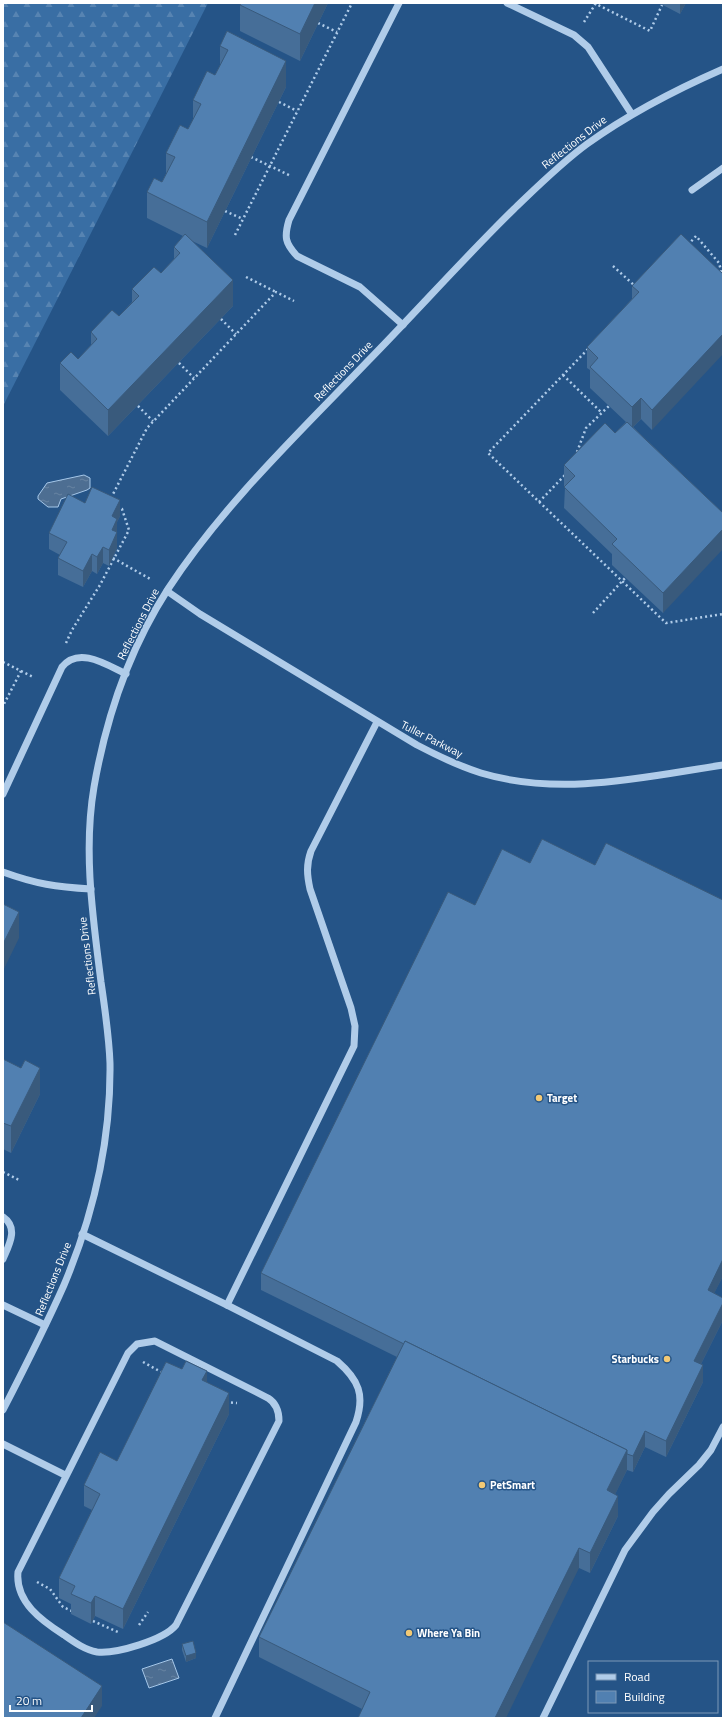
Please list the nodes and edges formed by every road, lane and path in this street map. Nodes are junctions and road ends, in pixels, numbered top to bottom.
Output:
1 (352, 3) edge
2 (398, 3) edge
3 (507, 3) edge
4 (594, 3) edge
5 (662, 4) dead end
6 (318, 23) dead end
7 (337, 32) junction
8 (723, 70) edge
9 (279, 102) edge
10 (297, 111) junction
11 (632, 113) junction
12 (251, 157) edge
13 (269, 166) junction
14 (723, 168) edge
15 (307, 185) junction
16 (692, 190) dead end
17 (225, 211) edge
18 (243, 219) junction
19 (235, 235) dead end
20 (686, 248) edge
21 (613, 266) dead end
22 (246, 277) dead end
23 (723, 278) edge
24 (636, 287) edge
25 (276, 292) junction
26 (294, 301) dead end
27 (221, 319) edge
28 (403, 326) junction
29 (236, 334) junction
30 (589, 348) edge
31 (179, 363) edge
32 (563, 375) junction
33 (194, 378) junction
34 (138, 406) edge
35 (609, 406) edge
36 (602, 413) junction
37 (153, 421) junction
38 (576, 454) edge
39 (566, 475) edge
40 (539, 502) junction
41 (109, 503) edge
42 (115, 506) edge
43 (114, 558) junction
44 (625, 578) edge
45 (622, 581) junction
46 (167, 591) junction
47 (593, 612) dead end
48 (723, 614) edge
49 (64, 647) dead end
50 (3, 662) edge
51 (21, 671) junction
52 (126, 674) junction
53 (33, 677) dead end
54 (3, 706) edge
55 (378, 722) junction
56 (723, 765) edge
57 (3, 794) edge
58 (3, 872) edge
59 (91, 889) junction
60 (3, 1172) edge
61 (19, 1180) dead end
62 (3, 1217) edge
63 (82, 1234) junction
64 (3, 1259) edge
65 (3, 1305) edge
66 (227, 1305) junction
67 (45, 1325) junction
68 (128, 1353) junction
69 (165, 1375) edge
70 (3, 1410) edge
71 (723, 1427) edge
72 (3, 1444) edge
73 (65, 1475) junction
74 (20, 1566) junction
75 (72, 1611) edge
76 (148, 1612) dead end
77 (93, 1621) edge
78 (134, 1631) dead end
79 (124, 1635) dead end
80 (215, 1718) edge
81 (543, 1718) edge

1 - 7 path
2 - 15 street
3 - 11 street
4 - 5 path
6 - 7 path
7 - 10 path
8 - 11 street, Reflections Drive
9 - 10 path
10 - 13 path
11 - 28 street, Reflections Drive
12 - 13 path
13 - 15 path
13 - 18 path
14 - 16 street
15 - 28 street
17 - 18 path
18 - 19 path
20 - 23 path
21 - 24 path
22 - 25 path
25 - 26 path
25 - 29 path
27 - 29 path
28 - 46 street, Reflections Drive
29 - 33 path
30 - 32 path
31 - 33 path
32 - 36 path
32 - 40 path
33 - 37 path
34 - 37 path
35 - 36 path
36 - 38 path
37 - 41 path
39 - 40 path
40 - 45 path
42 - 43 path
43 - 46 path
43 - 49 path
44 - 45 path
45 - 47 path
45 - 48 path
46 - 52 street, Reflections Drive
46 - 55 street, Tuller Parkway
50 - 51 path
51 - 53 path
51 - 54 path
52 - 57 street
52 - 59 street, Reflections Drive
55 - 56 street, Tuller Parkway
55 - 66 street
58 - 59 street
59 - 63 street, Reflections Drive
60 - 61 path
62 - 64 street
63 - 66 street
63 - 67 street, Reflections Drive
65 - 67 street
66 - 80 street
67 - 70 street, Reflections Drive
68 - 69 path
68 - 73 street
68 - 74 street
71 - 81 street
72 - 73 street
73 - 74 street
74 - 75 path
76 - 78 path
77 - 79 path

